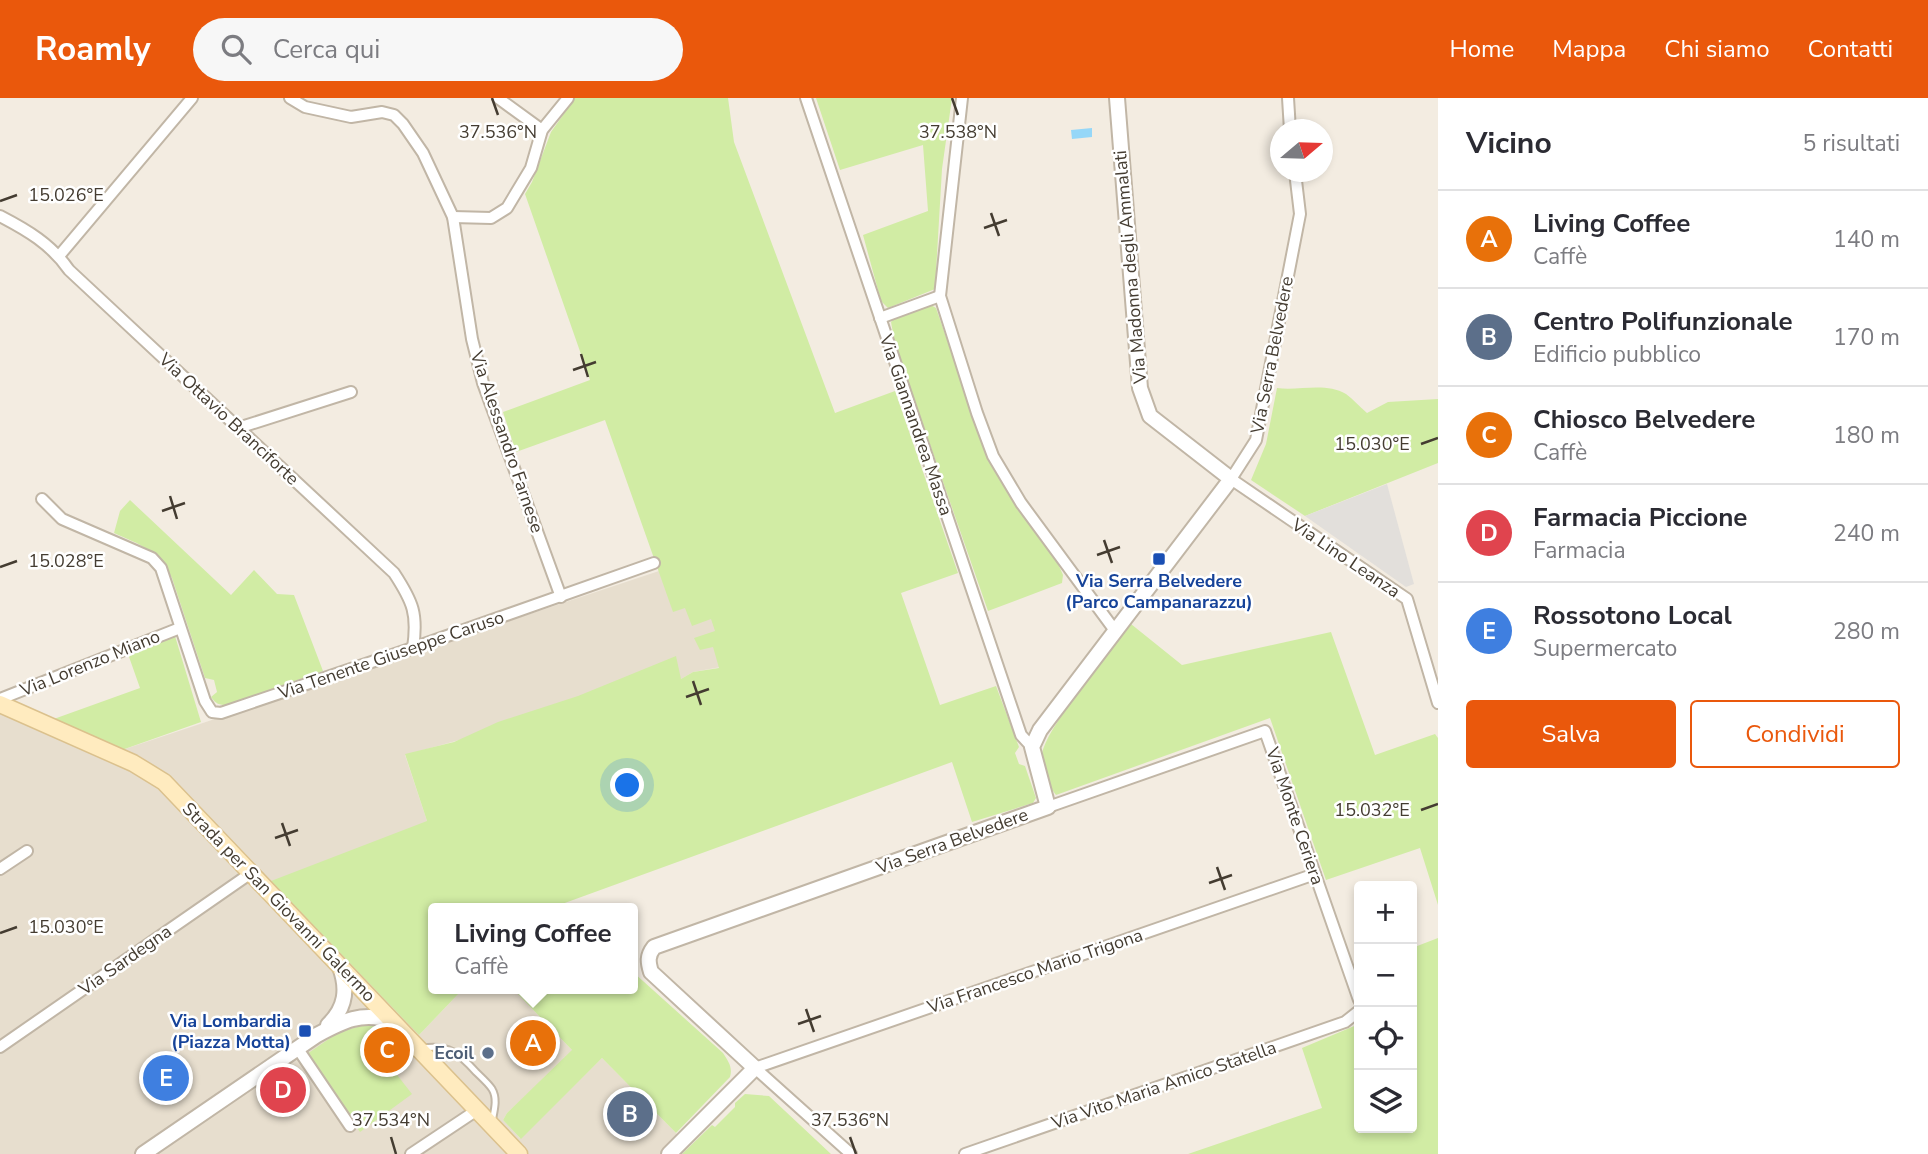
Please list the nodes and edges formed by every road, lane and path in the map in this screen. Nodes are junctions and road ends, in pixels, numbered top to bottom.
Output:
1 (192, 98) edge
2 (290, 98) edge
3 (498, 98) edge
4 (568, 98) edge
5 (806, 98) edge
6 (962, 98) edge
7 (1117, 98) edge
8 (1288, 98) edge
9 (1289, 119) edge
10 (542, 130) junction
11 (1296, 182) edge
12 (0, 216) edge
13 (453, 217) junction
14 (59, 256) junction
15 (940, 296) junction
16 (880, 318) junction
17 (351, 392) dead end
18 (239, 428) junction
19 (1231, 479) junction
20 (42, 499) dead end
21 (653, 563) dead end
22 (561, 597) junction
23 (180, 628) junction
24 (1116, 632) junction
25 (413, 648) junction
26 (0, 701) edge
27 (1438, 703) edge
28 (1032, 747) junction
29 (1048, 807) junction
30 (27, 851) dead end
31 (0, 869) edge
32 (251, 873) junction
33 (1315, 874) junction
34 (340, 967) junction
35 (1354, 986) edge
36 (368, 996) junction
37 (345, 1015) junction
38 (1354, 1015) edge
39 (392, 1021) junction
40 (0, 1047) edge
41 (298, 1049) junction
42 (418, 1049) junction
43 (755, 1068) junction
44 (477, 1110) junction
45 (491, 1125) junction
46 (350, 1126) dead end
47 (144, 1154) edge
48 (411, 1154) edge
49 (518, 1154) edge
50 (668, 1154) edge
51 (851, 1154) edge
52 (965, 1154) edge

1 - 14 street
2 - 13 street, Via Alessandro Farnese
3 - 10 street
4 - 10 street
5 - 16 street, Via Giannandrea Massa
6 - 15 street
7 - 19 street, Via Madonna degli Ammalati
8 - 9 street
10 - 13 street
11 - 19 street, Via Serra Belvedere
12 - 14 street, Via Ottavio Branciforte
13 - 22 street, Via Alessandro Farnese
14 - 18 street, Via Ottavio Branciforte
15 - 16 street
15 - 24 street
16 - 28 street, Via Giannandrea Massa
17 - 18 street
18 - 25 street, Via Ottavio Branciforte
19 - 24 street, Via Serra Belvedere
19 - 27 street, Via Lino Leanza
20 - 23 street
21 - 22 street, Via Tenente Giuseppe Caruso
22 - 25 street, Via Tenente Giuseppe Caruso
23 - 25 street, Via Tenente Giuseppe Caruso
23 - 26 street, Via Lorenzo Miano
24 - 28 street, Via Serra Belvedere
26 - 32 main road, Strada per San Giovanni Galermo
28 - 29 street, Via Serra Belvedere
29 - 33 street, Via Monte Ceriera
29 - 43 street, Via Serra Belvedere
30 - 31 street
32 - 34 main road, Strada per San Giovanni Galermo
32 - 40 street, Via Sardegna
33 - 35 street, Via Monte Ceriera
33 - 43 street, Via Francesco Mario Trigona
34 - 36 main road, Strada per San Giovanni Galermo
34 - 37 street
36 - 37 street
36 - 39 main road, Strada per San Giovanni Galermo
37 - 39 street
37 - 41 street
38 - 52 street, Via Vito Maria Amico Statella
39 - 42 main road, Strada per San Giovanni Galermo
41 - 46 street
41 - 47 street
42 - 44 main road, Strada per San Giovanni Galermo
42 - 45 lane
43 - 50 street
43 - 51 street
44 - 45 main road, Strada per San Giovanni Galermo
44 - 48 street
45 - 49 main road, Strada per San Giovanni Galermo

